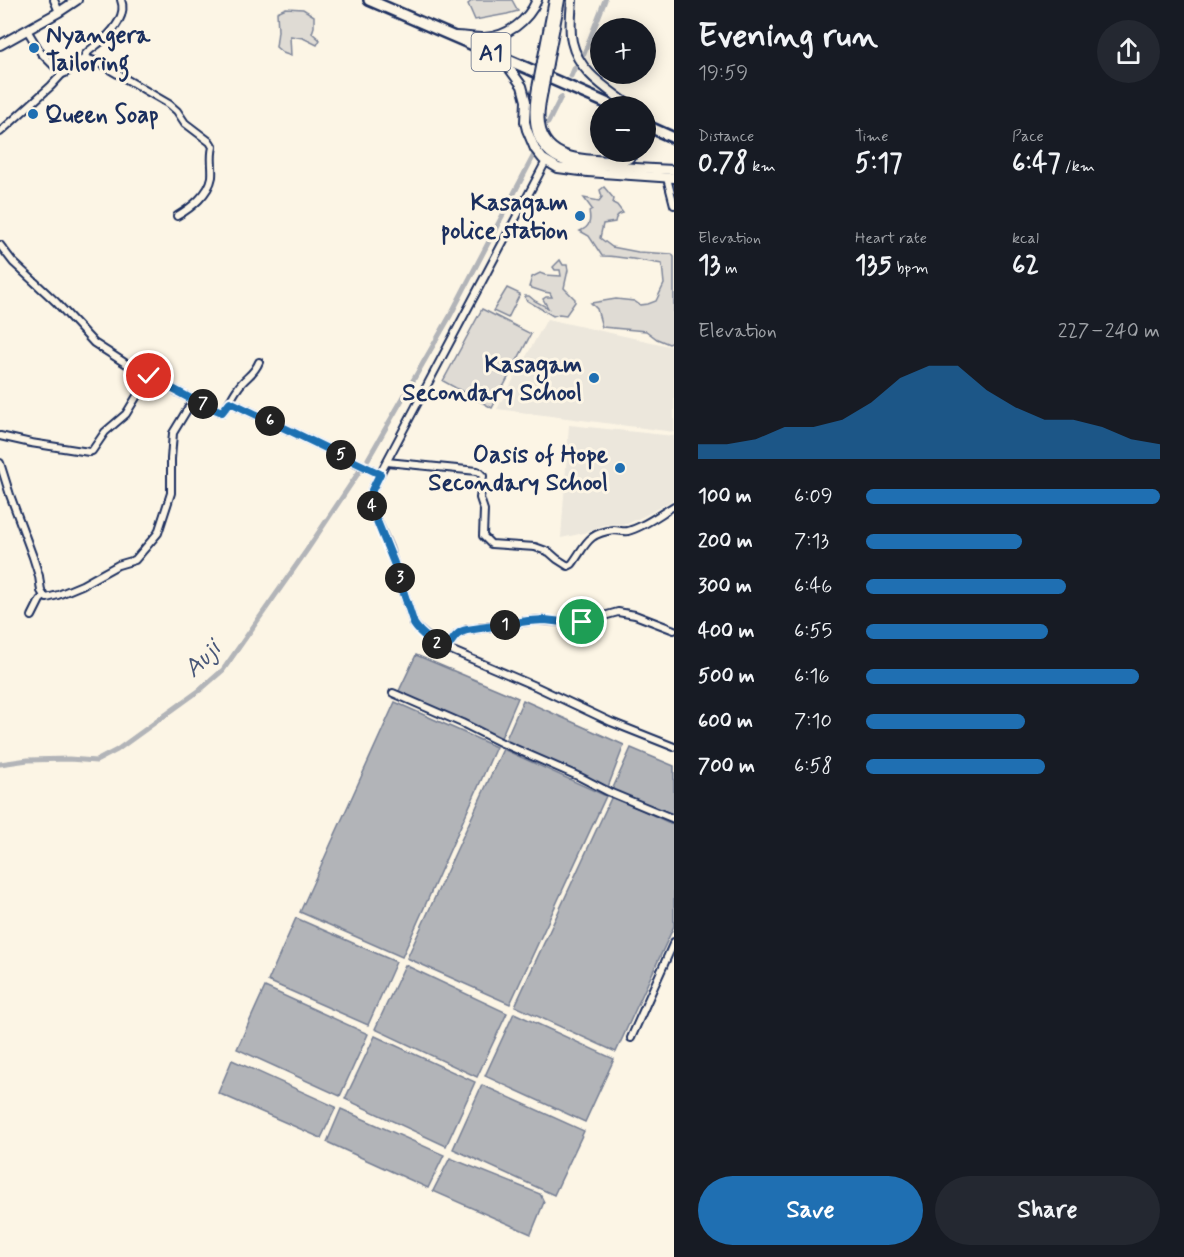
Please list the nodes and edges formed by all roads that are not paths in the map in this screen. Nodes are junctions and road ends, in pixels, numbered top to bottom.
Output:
1 (54, 0) edge
2 (77, 0) edge
3 (121, 0) edge
4 (363, 0) edge
5 (369, 0) edge
6 (537, 0) edge
7 (554, 0) edge
8 (560, 0) edge
9 (572, 0) edge
10 (59, 12) junction
11 (27, 30) junction
12 (453, 36) junction
13 (0, 45) edge
14 (85, 59) junction
15 (504, 61) junction
16 (545, 63) junction
17 (62, 74) junction
18 (540, 89) junction
19 (590, 96) edge
20 (617, 96) edge
21 (590, 99) edge
22 (656, 127) edge
23 (0, 132) edge
24 (674, 136) edge
25 (590, 159) edge
26 (546, 161) junction
27 (674, 170) edge
28 (671, 178) edge
29 (674, 205) edge
30 (177, 216) dead end
31 (0, 245) edge
32 (259, 362) dead end
33 (149, 376) junction
34 (193, 400) junction
35 (230, 402) junction
36 (0, 436) edge
37 (387, 462) junction
38 (0, 463) edge
39 (380, 474) junction
40 (674, 506) edge
41 (44, 596) junction
42 (32, 616) dead end
43 (674, 630) edge
44 (447, 648) junction
45 (393, 693) dead end
46 (674, 747) edge
47 (674, 819) edge
48 (674, 942) edge
49 (631, 1038) dead end

1 - 10 street
2 - 10 main road
3 - 14 street
4 - 15 highway, A1
5 - 12 highway, A1
6 - 12 main road
7 - 16 main road
8 - 16 main road
9 - 20 main road
10 - 11 main road
11 - 13 main road
11 - 17 street
12 - 19 highway, A1
14 - 17 street
14 - 30 street
15 - 21 highway, A1
15 - 26 main road
16 - 18 main road, bridge
17 - 23 street
18 - 25 main road
18 - 27 main road
22 - 24 highway
26 - 28 main road
26 - 37 street
28 - 29 street
31 - 33 street
32 - 35 street
33 - 34 street
33 - 36 street
34 - 35 street
34 - 41 street
35 - 39 street
37 - 39 street
37 - 40 street
38 - 41 street
39 - 44 street
41 - 42 street
43 - 44 street
44 - 46 street
45 - 47 street
48 - 49 street

